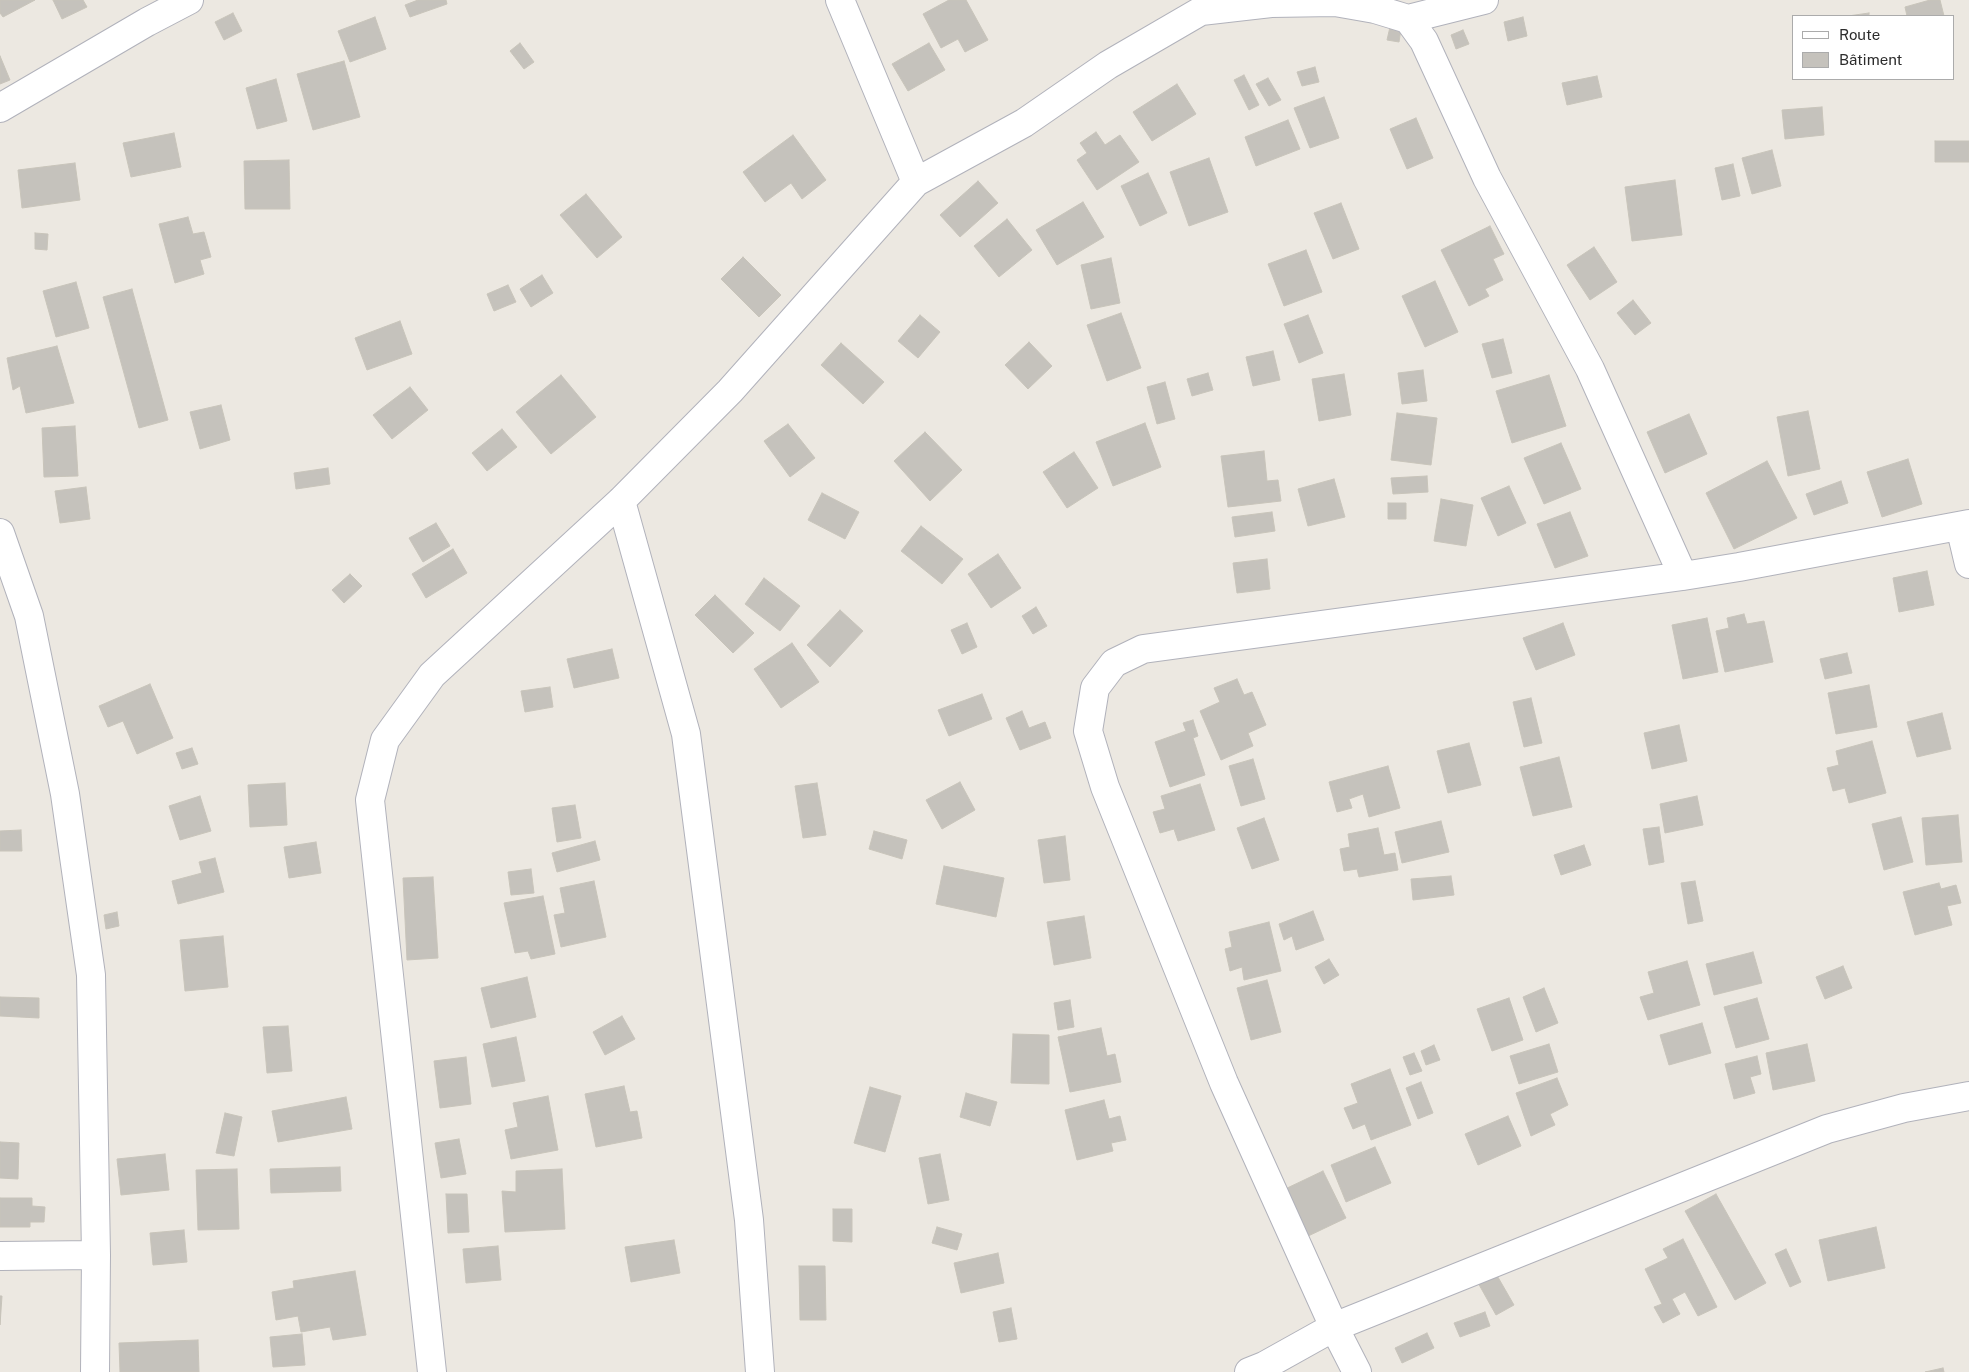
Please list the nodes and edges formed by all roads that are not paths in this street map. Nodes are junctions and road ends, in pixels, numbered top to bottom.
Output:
1 (189, 0) edge
2 (840, 0) edge
3 (1484, 0) edge
4 (1408, 19) junction
5 (0, 108) edge
6 (916, 182) junction
7 (621, 501) junction
8 (1964, 525) edge
9 (0, 533) edge
10 (1969, 564) edge
11 (1683, 576) junction
12 (1969, 1096) edge
13 (96, 1255) junction
14 (0, 1256) edge
15 (1334, 1327) junction
16 (95, 1372) edge
17 (432, 1372) edge
18 (760, 1372) edge
19 (1248, 1372) edge
20 (1357, 1372) edge

1 - 5 street
2 - 6 street
3 - 4 street
4 - 6 street
4 - 11 street
6 - 7 street
7 - 17 street
7 - 18 street
8 - 10 street
8 - 11 street
9 - 13 street
11 - 15 street
12 - 15 street
13 - 14 street
13 - 16 street
15 - 19 street
15 - 20 street

